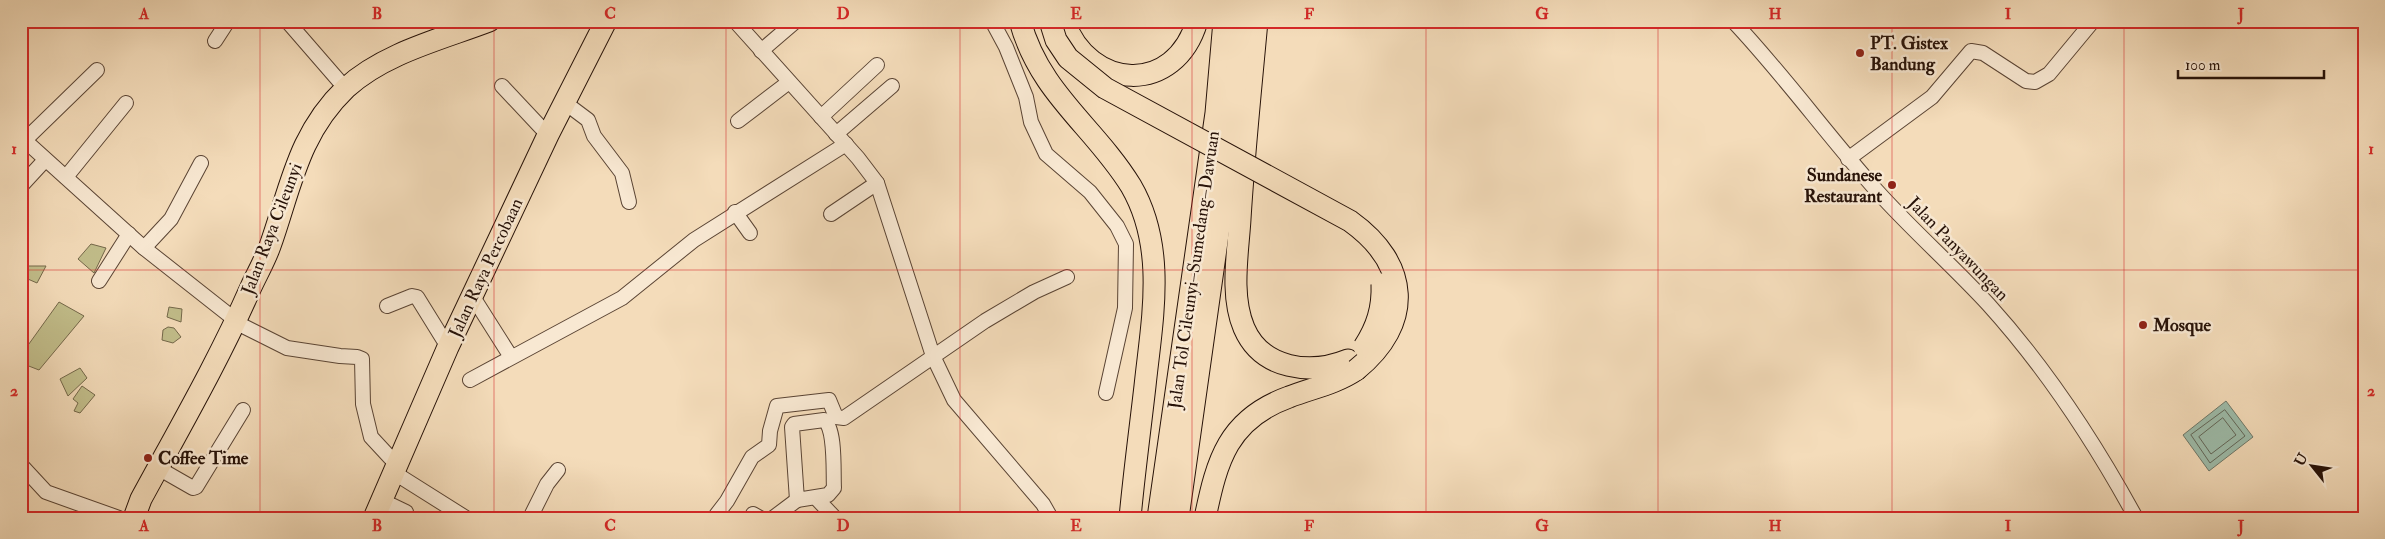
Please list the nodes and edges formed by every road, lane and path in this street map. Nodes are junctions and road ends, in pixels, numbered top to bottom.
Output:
1 (228, 21) edge
2 (286, 21) edge
3 (489, 21) edge
4 (606, 21) edge
5 (735, 21) edge
6 (796, 21) edge
7 (992, 21) edge
8 (1020, 21) edge
9 (1036, 21) edge
10 (1050, 21) edge
11 (1064, 21) edge
12 (1197, 21) edge
13 (1224, 21) edge
14 (1242, 21) edge
15 (1258, 21) edge
16 (1732, 21) edge
17 (2093, 21) edge
18 (214, 41) dead end
19 (761, 51) junction
20 (877, 65) dead end
21 (97, 70) dead end
22 (789, 82) junction
23 (502, 86) dead end
24 (892, 86) dead end
25 (346, 89) junction
26 (564, 102) junction
27 (126, 103) dead end
28 (821, 117) junction
29 (738, 121) dead end
30 (548, 135) junction
31 (23, 139) edge
32 (841, 139) junction
33 (1848, 159) junction
34 (45, 160) junction
35 (201, 163) dead end
36 (66, 177) junction
37 (877, 183) junction
38 (21, 186) edge
39 (629, 202) dead end
40 (736, 212) junction
41 (830, 214) dead end
42 (750, 233) dead end
43 (129, 234) junction
44 (144, 248) junction
45 (1067, 278) dead end
46 (98, 280) dead end
47 (473, 297) junction
48 (387, 306) dead end
49 (236, 321) junction
50 (448, 347) junction
51 (933, 356) junction
52 (511, 357) junction
53 (1352, 365) junction
54 (470, 380) dead end
55 (1106, 394) dead end
56 (243, 410) dead end
57 (21, 465) edge
58 (158, 468) junction
59 (395, 468) junction
60 (558, 470) dead end
61 (818, 499) junction
62 (797, 500) junction
63 (377, 509) edge
64 (406, 512) dead end
65 (119, 518) edge
66 (134, 518) edge
67 (466, 518) edge
68 (530, 518) edge
69 (714, 518) edge
70 (773, 518) edge
71 (835, 518) edge
72 (1051, 518) edge
73 (1130, 518) edge
74 (1158, 518) edge
75 (1178, 518) edge
76 (1205, 518) edge
77 (2136, 518) edge

1 - 18 street
2 - 25 street
3 - 25 highway, Jalan Raya Cileunyi
4 - 26 highway, Jalan Raya Percobaan
5 - 19 street
6 - 19 street
7 - 55 street
8 - 73 highway
9 - 53 highway, bridge
10 - 53 highway, bridge
11 - 12 highway
13 - 74 highway, Jalan Tol Cileunyi–Sumedang–Dawuan
14 - 75 highway, Jalan Tol Cileunyi–Sumedang–Dawuan
15 - 53 highway
16 - 33 street, Jalan Panyawungan
17 - 33 street
19 - 22 street
20 - 28 street
21 - 31 street
22 - 28 street
22 - 29 street
23 - 30 street
24 - 32 street
25 - 49 highway, Jalan Raya Cileunyi
26 - 30 highway, Jalan Raya Percobaan
26 - 39 street
27 - 36 street
28 - 32 street
30 - 47 highway, Jalan Raya Percobaan
31 - 34 street
32 - 37 street
32 - 40 street
33 - 77 street, Jalan Panyawungan
34 - 36 street
34 - 38 street
35 - 44 street
36 - 43 street
37 - 41 street
37 - 51 street
40 - 42 street
40 - 52 street
43 - 44 street
43 - 46 street
44 - 49 street
45 - 51 street
47 - 50 highway, Jalan Raya Percobaan
47 - 52 street
48 - 50 street
49 - 58 highway, Jalan Raya Cileunyi
49 - 59 street
50 - 59 highway, Jalan Raya Percobaan
51 - 69 street
51 - 72 street
52 - 54 street
53 - 76 highway
56 - 58 street
57 - 65 street
58 - 66 highway, Jalan Raya Cileunyi
59 - 63 highway, Jalan Raya Percobaan
59 - 67 street
60 - 68 street
61 - 62 street
61 - 62 street
61 - 71 street
62 - 70 street
63 - 64 street

